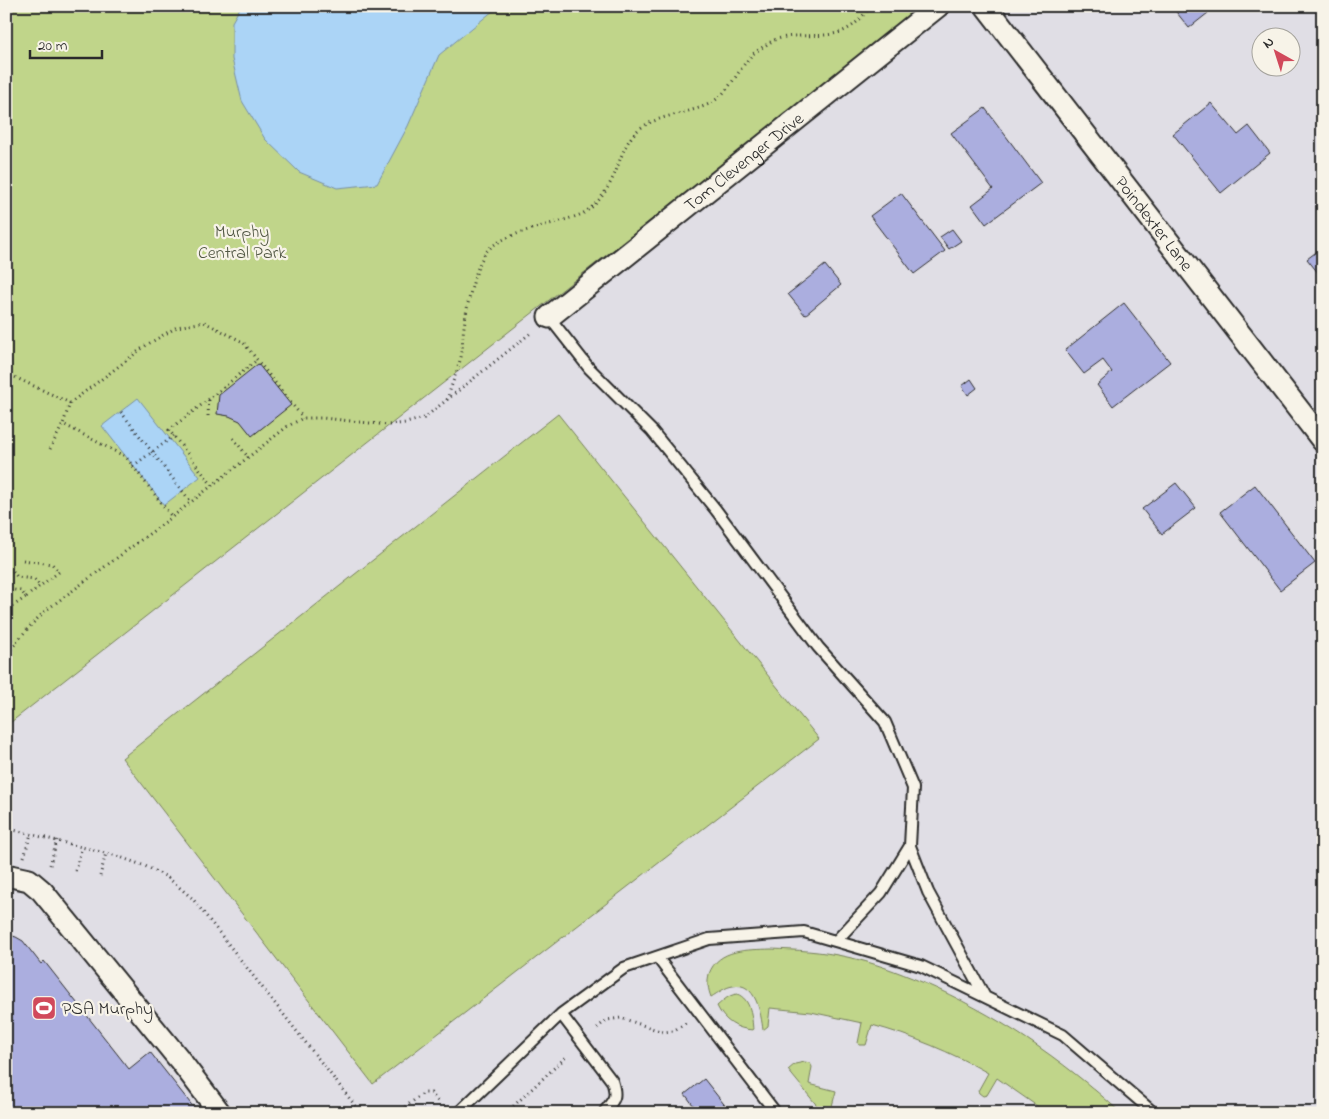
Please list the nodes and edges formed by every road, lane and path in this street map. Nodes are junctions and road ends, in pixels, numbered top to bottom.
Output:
1 (870, 6) edge
2 (938, 6) edge
3 (986, 6) edge
4 (549, 317) junction
5 (257, 360) junction
6 (6, 373) edge
7 (209, 399) junction
8 (447, 400) junction
9 (70, 403) junction
10 (121, 412) dead end
11 (208, 416) dead end
12 (304, 418) junction
13 (63, 424) junction
14 (174, 436) junction
15 (233, 438) dead end
16 (1323, 441) edge
17 (50, 449) dead end
18 (152, 452) junction
19 (248, 457) junction
20 (133, 466) junction
21 (212, 485) junction
22 (191, 502) junction
23 (172, 517) junction
24 (23, 560) dead end
25 (12, 571) dead end
26 (6, 586) edge
27 (40, 586) junction
28 (26, 597) junction
29 (6, 612) edge
30 (6, 620) edge
31 (13, 645) junction
32 (6, 658) edge
33 (6, 828) edge
34 (31, 834) junction
35 (57, 840) junction
36 (910, 846) junction
37 (82, 847) junction
38 (106, 853) junction
39 (24, 858) dead end
40 (50, 865) dead end
41 (75, 870) dead end
42 (6, 875) edge
43 (100, 876) dead end
44 (836, 941) junction
45 (657, 957) junction
46 (985, 997) junction
47 (561, 1014) junction
48 (686, 1023) dead end
49 (597, 1028) dead end
50 (566, 1056) dead end
51 (439, 1103) dead end
52 (605, 1111) dead end
53 (220, 1113) edge
54 (361, 1113) edge
55 (397, 1113) edge
56 (458, 1113) edge
57 (506, 1113) edge
58 (776, 1113) edge
59 (1154, 1113) edge

1 - 8 path
2 - 4 street, Tom Clevenger Drive
3 - 16 street, Poindexter Lane
4 - 8 path
4 - 36 lane
5 - 7 path
5 - 9 path
5 - 12 path
6 - 9 path
7 - 11 path
7 - 14 path
8 - 12 path
9 - 13 path
10 - 18 path
12 - 19 path
13 - 17 path
13 - 20 path
14 - 18 path
14 - 21 path
15 - 19 path
18 - 20 path
18 - 22 path
19 - 21 path
20 - 23 path
21 - 22 path
22 - 23 path
23 - 31 path
24 - 27 path
25 - 27 path
26 - 28 path
27 - 28 path
28 - 29 path
30 - 31 path
31 - 32 path
33 - 34 path
34 - 35 path
34 - 39 path
35 - 37 path
35 - 40 path
36 - 44 lane
36 - 46 lane
37 - 38 path
37 - 41 path
38 - 43 path
38 - 54 path
42 - 53 street
44 - 45 lane
44 - 46 lane
45 - 47 lane
45 - 58 lane
46 - 59 lane
47 - 52 lane
47 - 56 lane
48 - 49 path
50 - 57 path
51 - 55 path

